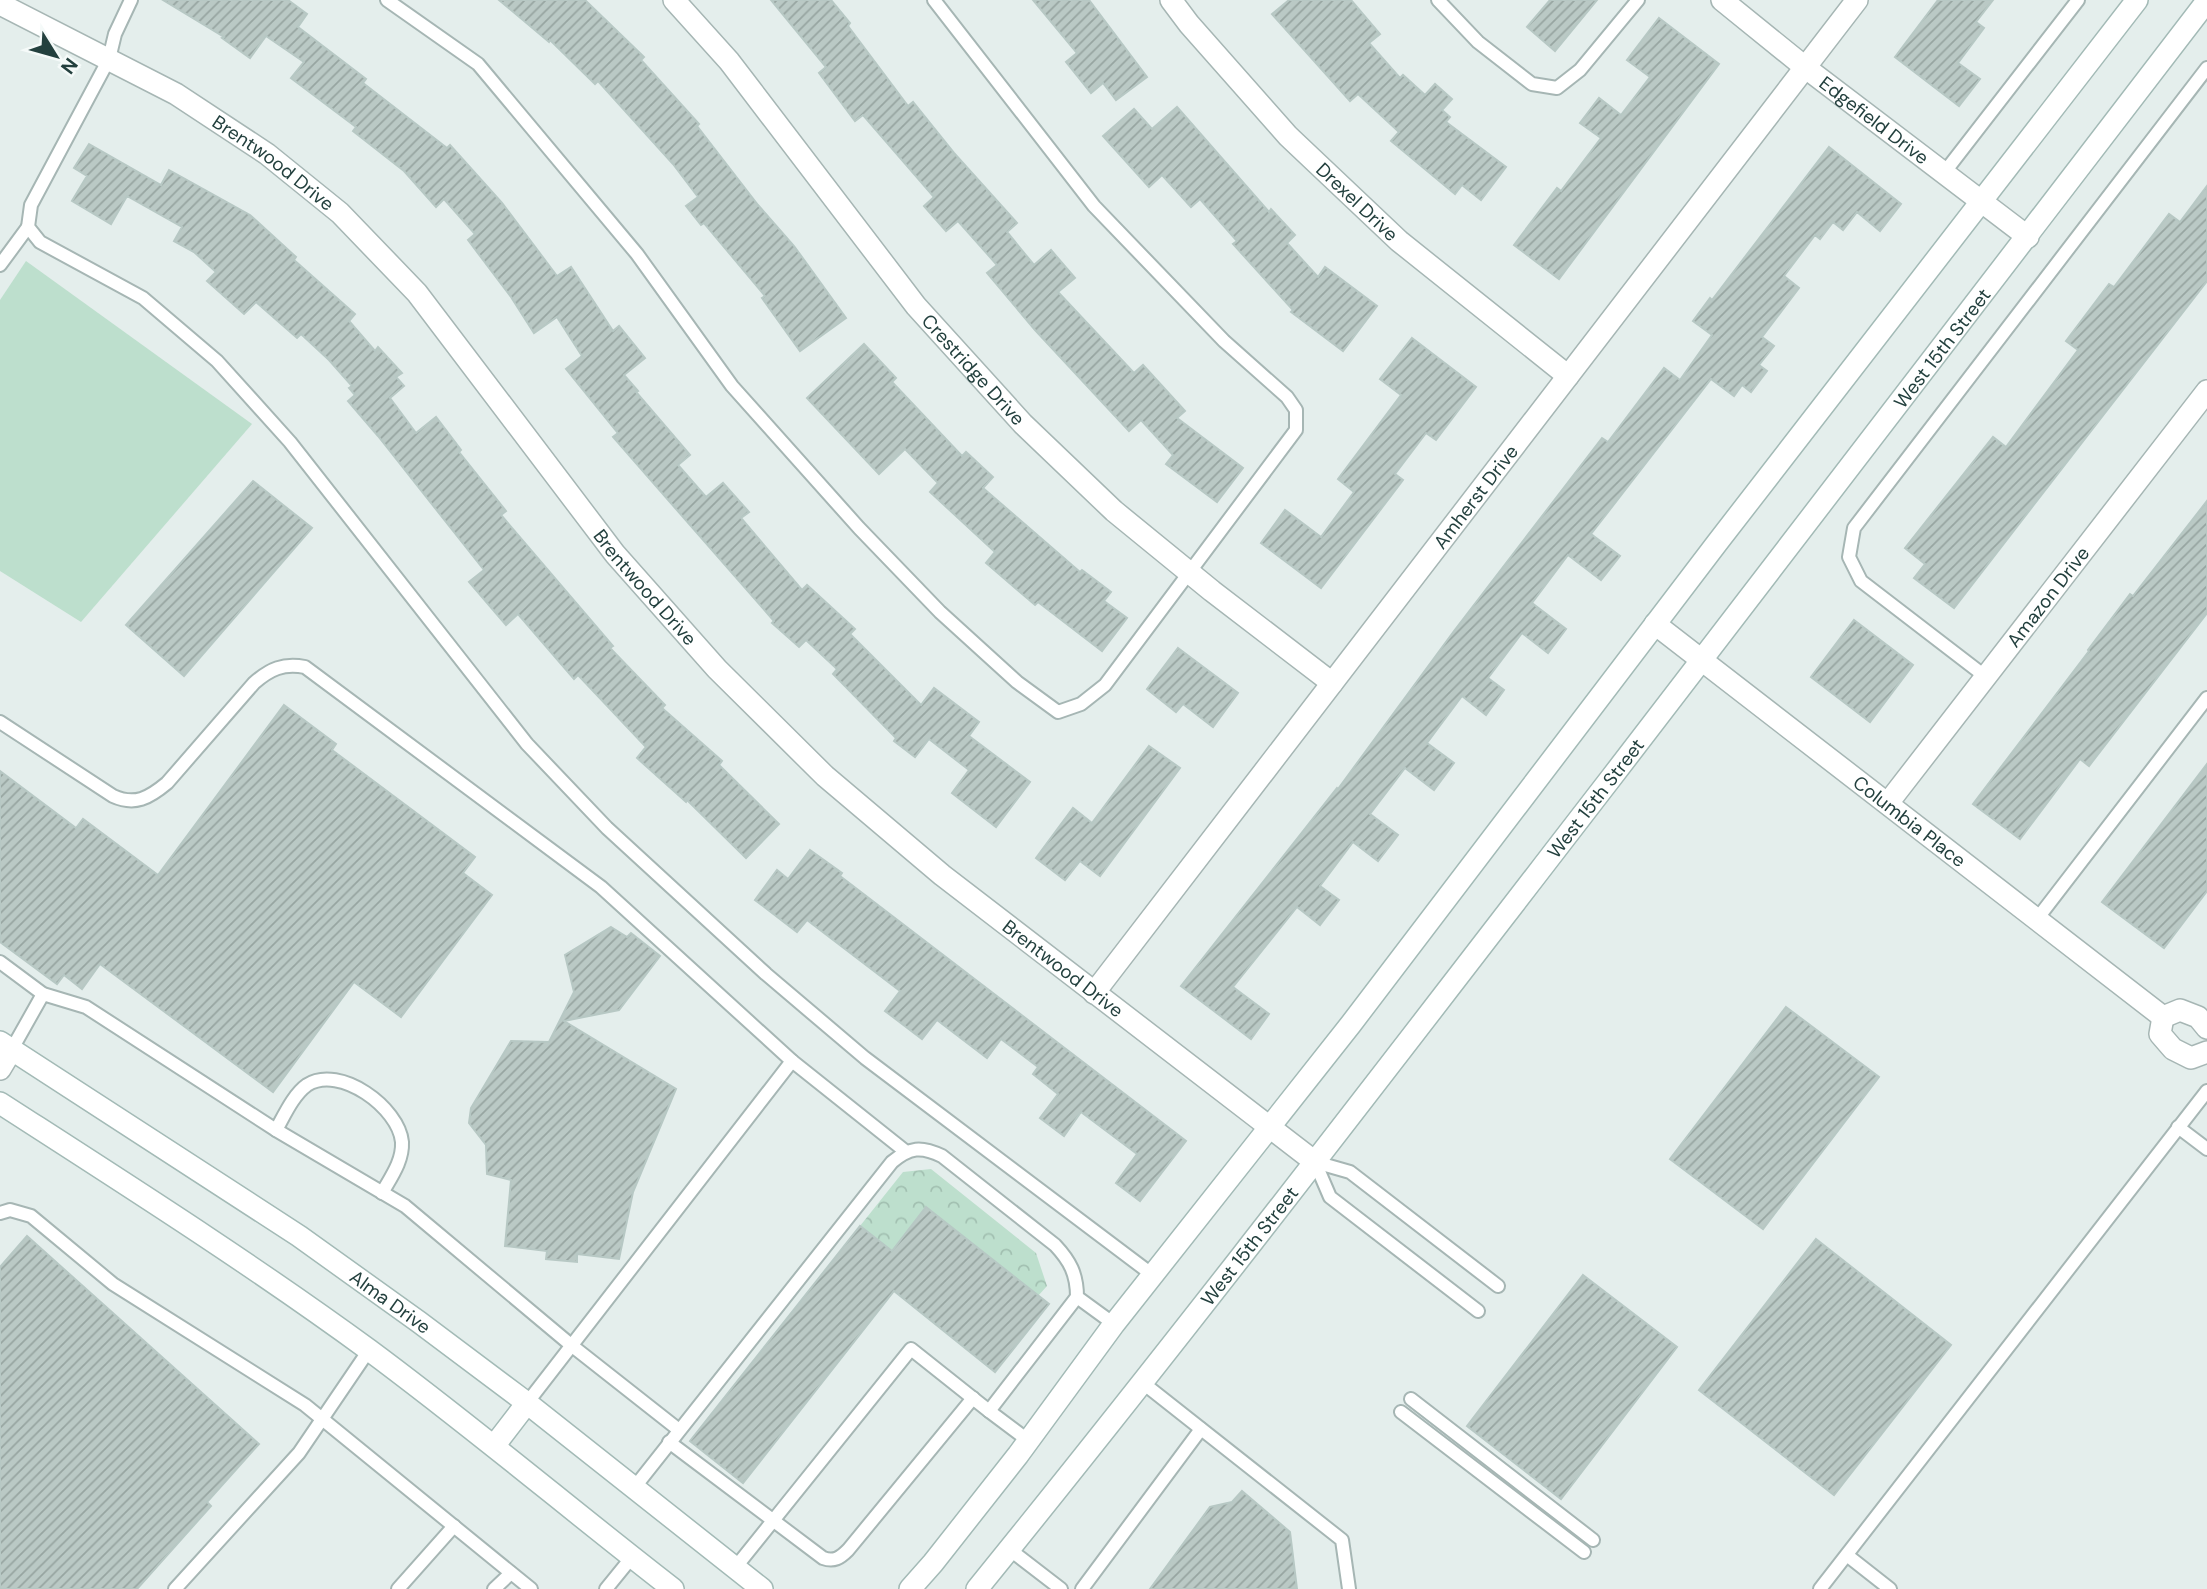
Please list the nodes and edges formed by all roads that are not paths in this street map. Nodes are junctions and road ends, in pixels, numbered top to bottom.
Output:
1 (131, 0) edge
2 (387, 0) edge
3 (674, 0) edge
4 (934, 0) edge
5 (1171, 0) edge
6 (1438, 0) edge
7 (1638, 0) edge
8 (1721, 0) edge
9 (1857, 0) edge
10 (2078, 0) edge
11 (2137, 0) edge
12 (2207, 1) edge
13 (0, 4) edge
14 (108, 60) junction
15 (1806, 68) junction
16 (2207, 68) edge
17 (1944, 173) junction
18 (1981, 201) junction
19 (28, 227) junction
20 (2028, 237) junction
21 (0, 265) edge
22 (1568, 376) junction
23 (2207, 391) edge
24 (1190, 573) junction
25 (1655, 624) junction
26 (1702, 659) junction
27 (1986, 677) junction
28 (1332, 683) junction
29 (2207, 698) edge
30 (0, 722) edge
31 (1888, 803) junction
32 (2037, 919) junction
33 (0, 962) edge
34 (1094, 993) junction
35 (43, 994) junction
36 (2163, 1017) junction
37 (2204, 1017) edge
38 (6, 1045) edge
39 (2207, 1052) edge
40 (792, 1061) junction
41 (0, 1069) edge
42 (2207, 1091) edge
43 (0, 1103) edge
44 (1270, 1126) junction
45 (2178, 1127) junction
46 (275, 1130) junction
47 (2207, 1149) edge
48 (905, 1151) junction
49 (1315, 1162) junction
50 (382, 1193) junction
51 (0, 1213) edge
52 (1154, 1276) junction
53 (1498, 1286) dead end
54 (1077, 1297) junction
55 (1478, 1311) dead end
56 (1114, 1324) junction
57 (571, 1345) junction
58 (369, 1350) junction
59 (1143, 1383) junction
60 (973, 1398) junction
61 (1411, 1399) dead end
62 (527, 1403) junction
63 (989, 1411) junction
64 (1401, 1412) dead end
65 (323, 1419) junction
66 (1201, 1429) junction
67 (679, 1430) junction
68 (1028, 1441) junction
69 (670, 1442) junction
70 (494, 1446) junction
71 (634, 1488) junction
72 (774, 1521) junction
73 (454, 1526) junction
74 (1593, 1540) dead end
75 (1009, 1549) junction
76 (1584, 1552) dead end
77 (1847, 1556) junction
78 (632, 1557) junction
79 (735, 1568) junction
80 (511, 1573) junction
81 (179, 1588) edge
82 (398, 1589) edge
83 (494, 1589) edge
84 (531, 1589) edge
85 (606, 1589) edge
86 (673, 1589) edge
87 (762, 1589) edge
88 (910, 1589) edge
89 (977, 1589) edge
90 (1061, 1589) edge
91 (1082, 1589) edge
92 (1349, 1589) edge
93 (1821, 1589) edge
94 (1890, 1589) edge

1 - 14 lane
2 - 24 lane
3 - 24 street, Crestridge Drive
4 - 24 lane
5 - 22 street, Drexel Drive
6 - 7 lane
8 - 15 street, Edgefield Drive
9 - 15 street, Amherst Drive
10 - 17 lane
11 - 18 street
12 - 20 street, West 15th Street
13 - 14 street, Brentwood Drive
14 - 19 lane
14 - 34 street, Brentwood Drive
15 - 17 street, Edgefield Drive
15 - 22 street, Amherst Drive
16 - 27 lane
17 - 18 street, Edgefield Drive
18 - 20 street, Edgefield Drive
18 - 25 street
19 - 21 lane
19 - 52 lane
20 - 26 street, West 15th Street
22 - 28 street, Amherst Drive
23 - 27 street, Amazon Drive
24 - 28 street, Crestridge Drive
25 - 26 street, Columbia Place
25 - 44 street
26 - 31 street, Columbia Place
26 - 49 street, West 15th Street
27 - 31 street, Amazon Drive
28 - 34 street, Amherst Drive
29 - 32 lane
30 - 40 lane
31 - 32 street, Columbia Place
32 - 36 street, Columbia Place
33 - 35 lane
34 - 44 street, Brentwood Drive
35 - 38 lane
35 - 46 lane
36 - 37 street
36 - 39 street
38 - 41 street
38 - 62 street, Alma Drive
40 - 48 lane
40 - 57 lane
42 - 45 lane
43 - 58 street
44 - 49 street, Brentwood Drive
44 - 52 street
45 - 47 lane
45 - 77 lane
46 - 50 lane
46 - 50 lane
48 - 54 lane
48 - 67 lane
49 - 53 lane
49 - 55 lane
49 - 59 street, West 15th Street
50 - 57 lane
51 - 65 lane
52 - 56 street
54 - 56 lane
54 - 63 lane
56 - 68 street
57 - 62 lane
57 - 67 lane
58 - 65 lane
58 - 70 street
59 - 66 lane
59 - 75 street, West 15th Street
60 - 63 lane
60 - 72 lane
60 - 72 lane
61 - 74 lane
62 - 70 street
62 - 71 street, Alma Drive
63 - 68 lane
64 - 76 lane
65 - 73 lane
65 - 81 lane
66 - 91 lane
66 - 92 lane
67 - 69 lane
68 - 88 street
69 - 71 lane
69 - 72 lane
70 - 78 street
71 - 79 street, Alma Drive
72 - 79 lane
73 - 80 lane
73 - 82 lane
75 - 89 street, West 15th Street
75 - 90 lane
77 - 93 lane
77 - 94 lane
78 - 85 lane
78 - 86 street
79 - 87 street, Alma Drive
80 - 83 lane
80 - 84 lane

